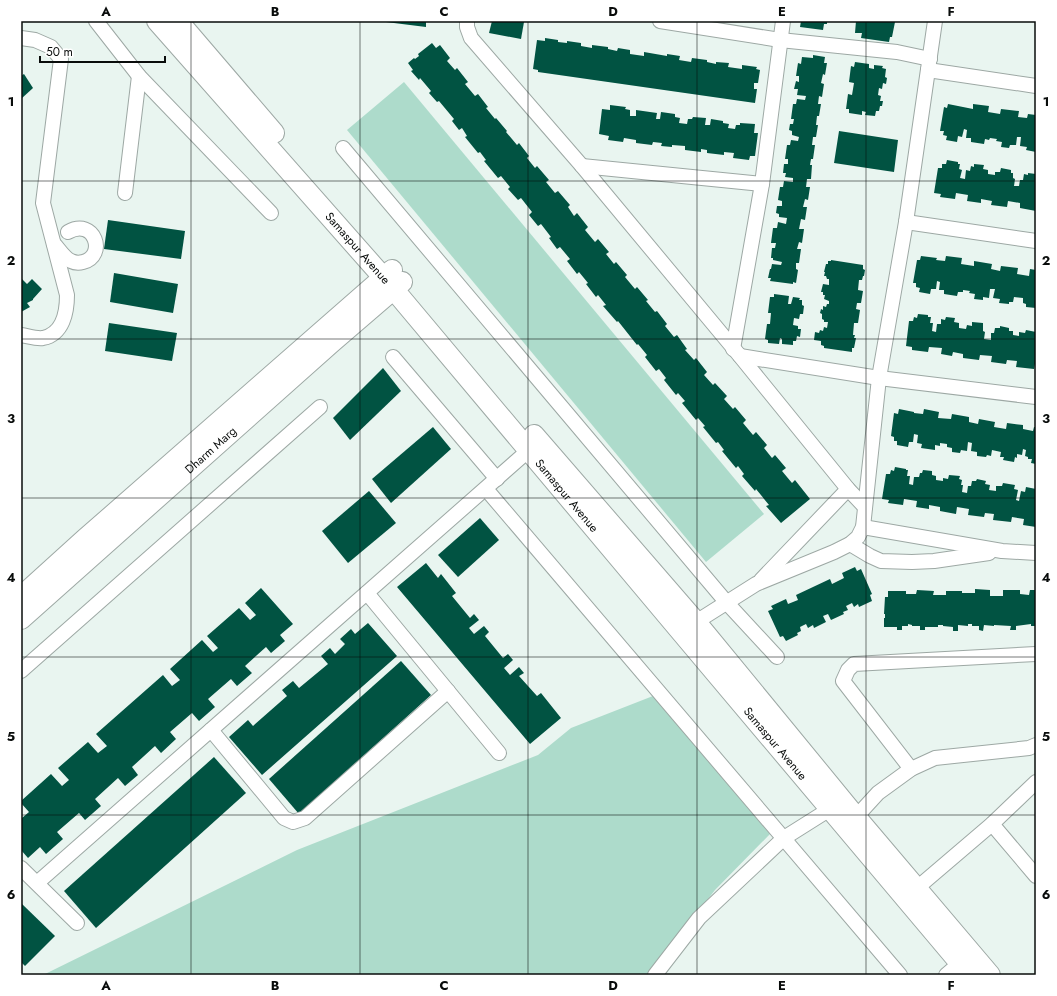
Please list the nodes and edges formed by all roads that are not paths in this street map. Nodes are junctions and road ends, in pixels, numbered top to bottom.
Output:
1 (96, 21) edge
2 (157, 21) edge
3 (178, 21) edge
4 (466, 21) edge
5 (660, 21) edge
6 (783, 21) edge
7 (935, 21) edge
8 (21, 38) edge
9 (780, 40) junction
10 (929, 64) junction
11 (139, 76) junction
12 (1036, 86) edge
13 (343, 148) dead end
14 (582, 166) junction
15 (762, 184) junction
16 (125, 193) dead end
17 (271, 213) dead end
18 (906, 222) junction
19 (68, 232) dead end
20 (1036, 241) edge
21 (52, 242) junction
22 (393, 280) junction
23 (21, 335) edge
24 (736, 353) junction
25 (393, 357) dead end
26 (879, 378) junction
27 (1036, 397) edge
28 (320, 408) dead end
29 (529, 450) junction
30 (497, 479) junction
31 (486, 489) junction
32 (848, 489) junction
33 (865, 507) junction
34 (863, 527) junction
35 (850, 544) junction
36 (1002, 551) junction
37 (1036, 553) edge
38 (756, 584) junction
39 (367, 593) junction
40 (21, 597) edge
41 (727, 603) junction
42 (21, 618) edge
43 (696, 622) junction
44 (1036, 654) edge
45 (777, 657) dead end
46 (21, 671) edge
47 (448, 691) junction
48 (211, 730) junction
49 (1036, 745) edge
50 (499, 753) dead end
51 (911, 769) junction
52 (1036, 782) edge
53 (830, 809) junction
54 (856, 817) junction
55 (992, 824) junction
56 (784, 838) junction
57 (21, 868) edge
58 (1036, 876) edge
59 (37, 883) junction
60 (917, 888) junction
61 (77, 923) dead end
62 (959, 971) edge
63 (655, 975) edge
64 (900, 975) edge
65 (990, 975) edge

1 - 11 street
2 - 22 main road, Samaspur Avenue
3 - 22 main road, Samaspur Avenue
4 - 14 street
5 - 9 street
6 - 9 street
7 - 10 street
8 - 21 street
9 - 10 street
9 - 15 street
10 - 12 street
10 - 18 street
11 - 16 street
11 - 17 street
13 - 41 street
14 - 15 street
14 - 24 street
15 - 24 street
18 - 20 street
18 - 26 street
19 - 21 street
21 - 23 street
22 - 29 main road, Samaspur Avenue
22 - 40 main road, Dharm Marg
22 - 42 main road, Dharm Marg
22 - 43 main road, Samaspur Avenue
24 - 26 street
24 - 32 street
25 - 30 street
26 - 27 street
26 - 33 street
28 - 46 street
29 - 30 street
29 - 53 main road, Samaspur Avenue
30 - 31 street
31 - 39 street
31 - 56 street
32 - 33 street
32 - 38 street
33 - 34 street
34 - 35 street
34 - 36 street
35 - 36 street
35 - 38 street
36 - 37 street
38 - 41 street
39 - 47 street
39 - 48 street
41 - 43 street
41 - 45 street
43 - 54 main road, Samaspur Avenue
44 - 51 street
47 - 48 street
47 - 50 street
48 - 59 street
49 - 51 street
51 - 54 street
52 - 55 street
53 - 56 street
53 - 62 main road, Samaspur Avenue
54 - 60 main road, Samaspur Avenue
55 - 58 street
55 - 60 street
56 - 63 street
56 - 64 street
57 - 59 street
59 - 61 street
60 - 65 main road, Samaspur Avenue

